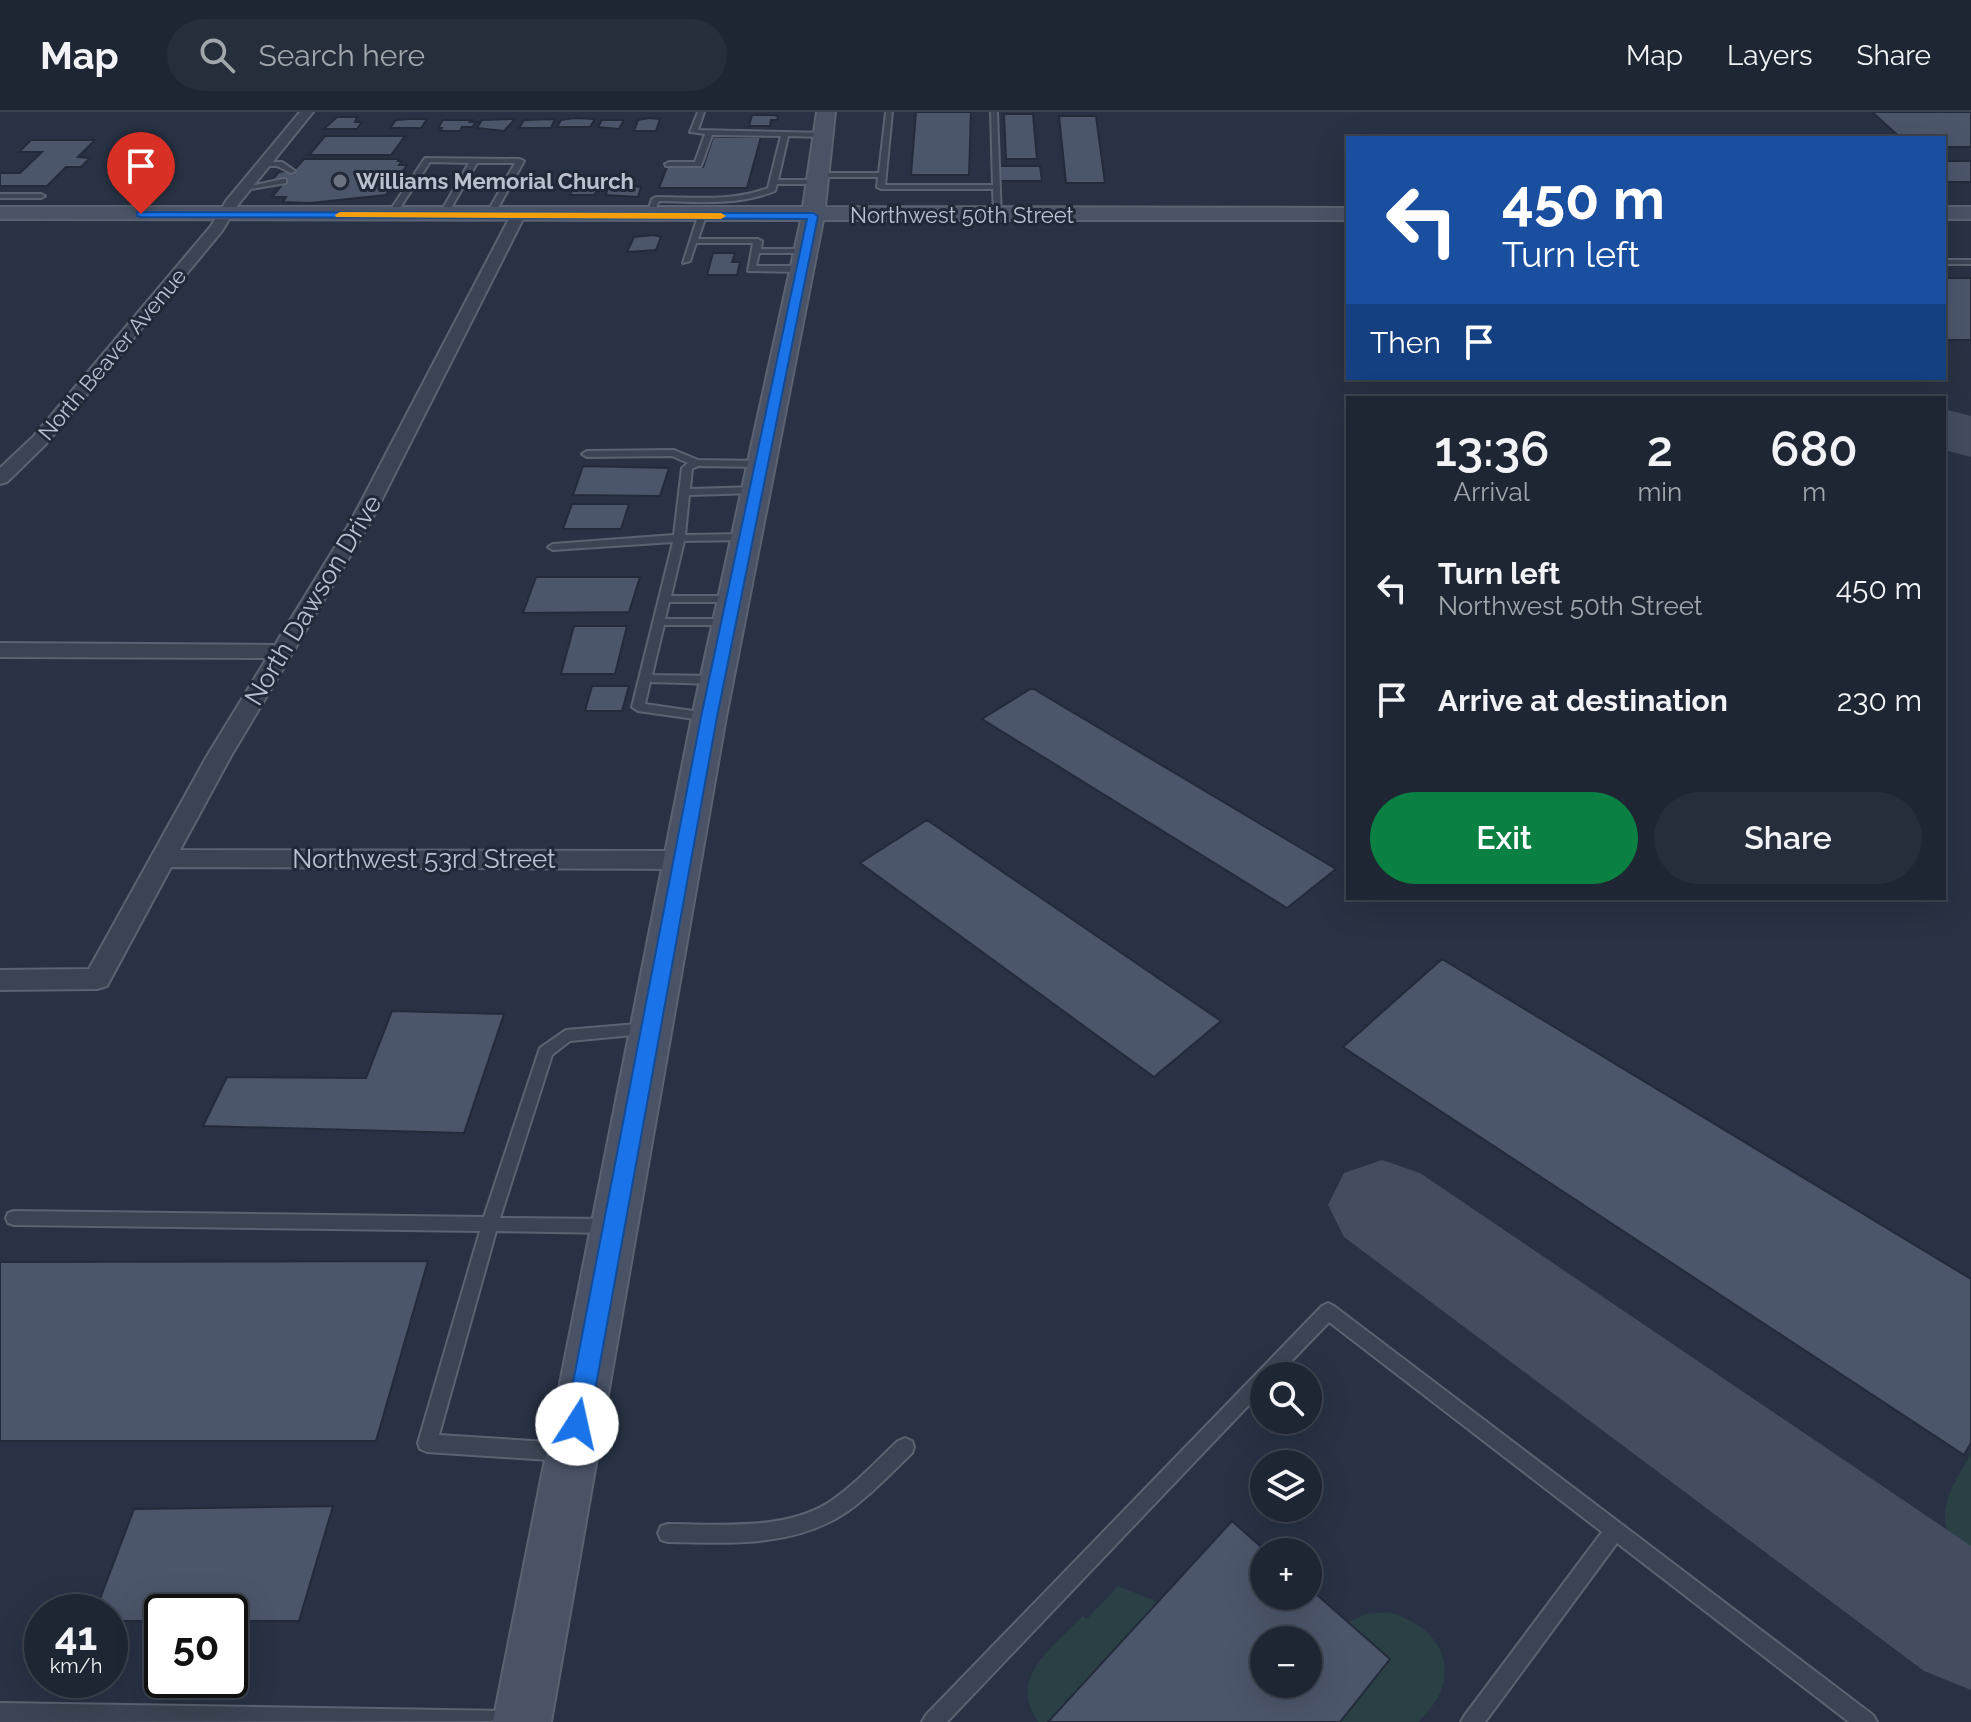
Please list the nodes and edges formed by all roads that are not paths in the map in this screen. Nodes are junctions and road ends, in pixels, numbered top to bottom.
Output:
1 (307, 112) edge
2 (701, 112) edge
3 (826, 112) edge
4 (889, 112) edge
5 (994, 112) edge
6 (709, 132) junction
7 (785, 135) junction
8 (823, 135) junction
9 (474, 161) junction
10 (265, 164) junction
11 (669, 164) dead end
12 (291, 171) dead end
13 (882, 175) junction
14 (818, 178) junction
15 (283, 181) dead end
16 (773, 182) junction
17 (997, 187) junction
18 (245, 188) junction
19 (0, 196) edge
20 (15, 196) junction
21 (41, 196) dead end
22 (710, 210) junction
23 (0, 212) edge
24 (1946, 213) edge
25 (1971, 213) edge
26 (225, 214) junction
27 (1346, 214) edge
28 (391, 215) junction
29 (443, 215) junction
30 (490, 215) junction
31 (518, 215) junction
32 (998, 215) junction
33 (813, 216) junction
34 (693, 241) junction
35 (756, 251) junction
36 (804, 260) junction
37 (686, 261) dead end
38 (1946, 262) edge
39 (1971, 262) edge
40 (587, 454) dead end
41 (696, 463) junction
42 (760, 477) junction
43 (0, 478) edge
44 (684, 492) junction
45 (747, 537) junction
46 (679, 538) junction
47 (553, 547) dead end
48 (664, 599) junction
49 (731, 611) junction
50 (658, 622) junction
51 (0, 650) edge
52 (283, 652) junction
53 (645, 678) junction
54 (712, 699) junction
55 (165, 858) junction
56 (682, 860) junction
57 (0, 980) edge
58 (651, 1029) junction
59 (14, 1218) dead end
60 (490, 1224) junction
61 (614, 1226) junction
62 (1279, 1362) edge
63 (1250, 1393) edge
64 (905, 1447) dead end
65 (572, 1453) junction
66 (1615, 1530) junction
67 (668, 1533) dead end
68 (0, 1713) edge
69 (522, 1721) edge
70 (933, 1722) edge
71 (1472, 1722) edge
72 (1866, 1722) edge

1 - 10 street, North Beaver Avenue
2 - 6 lane
3 - 8 main road
4 - 13 lane
5 - 17 lane
6 - 7 lane
6 - 11 lane
7 - 8 lane
7 - 16 lane
8 - 14 main road
9 - 28 lane
9 - 29 lane
9 - 30 lane
10 - 12 lane
10 - 18 street, North Beaver Avenue
13 - 14 lane
13 - 17 lane
14 - 16 lane
14 - 33 main road
15 - 18 lane
16 - 22 lane
17 - 32 lane
18 - 26 street, North Beaver Avenue
19 - 20 lane
20 - 21 lane
20 - 23 lane
22 - 31 main road, Northwest 50th Street
22 - 33 main road, Northwest 50th Street
22 - 34 lane
23 - 26 main road, Northwest 50th Street
24 - 25 main road
26 - 28 main road, Northwest 50th Street
26 - 43 street, North Beaver Avenue
27 - 32 main road, Northwest 50th Street
28 - 29 main road, Northwest 50th Street
29 - 30 main road, Northwest 50th Street
30 - 31 main road, Northwest 50th Street
31 - 52 street, North Dawson Drive
32 - 33 main road, Northwest 50th Street
33 - 36 main road
34 - 35 lane
34 - 37 lane
35 - 36 lane
35 - 36 lane
36 - 42 main road
38 - 39 lane
40 - 41 lane
41 - 42 lane
41 - 44 lane
42 - 44 lane
42 - 45 main road
44 - 46 lane
45 - 46 lane
45 - 49 main road
46 - 47 lane
46 - 48 lane
48 - 49 lane
48 - 50 lane
49 - 50 lane
49 - 54 main road
50 - 53 lane
51 - 52 street
52 - 55 street, North Dawson Drive
53 - 54 lane
53 - 54 lane
54 - 56 main road
55 - 56 street, Northwest 53rd Street
55 - 57 street, North Dawson Drive
56 - 58 main road
58 - 60 lane
58 - 61 main road
59 - 60 lane
60 - 61 lane
60 - 65 lane
61 - 65 main road
62 - 66 lane
63 - 70 lane
64 - 67 lane
65 - 69 main road
66 - 71 lane
66 - 72 lane
68 - 69 lane

